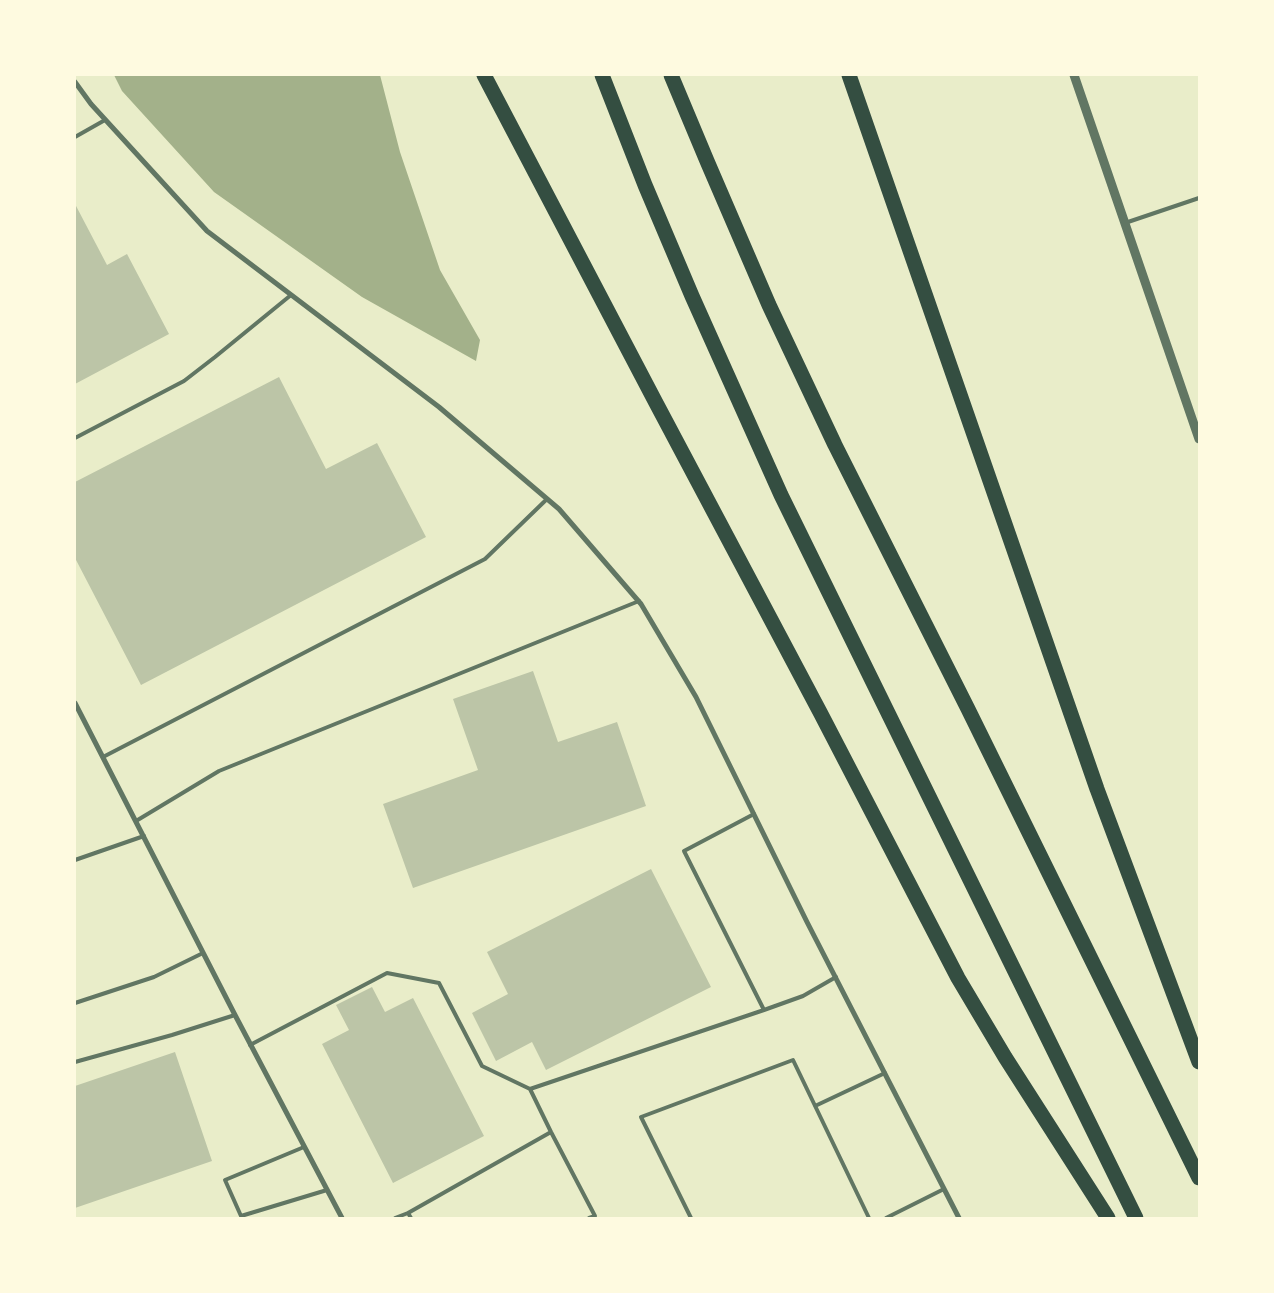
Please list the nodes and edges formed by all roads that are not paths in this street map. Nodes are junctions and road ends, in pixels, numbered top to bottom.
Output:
1 (484, 75) edge
2 (602, 75) edge
3 (671, 75) edge
4 (850, 75) edge
5 (1074, 75) edge
6 (75, 82) edge
7 (105, 120) junction
8 (75, 137) edge
9 (1199, 198) edge
10 (1125, 223) junction
11 (291, 295) junction
12 (75, 438) edge
13 (1199, 439) edge
14 (547, 499) junction
15 (639, 601) junction
16 (75, 703) edge
17 (103, 757) junction
18 (754, 814) junction
19 (136, 822) junction
20 (144, 836) junction
21 (75, 860) edge
22 (203, 953) junction
23 (836, 977) junction
24 (75, 1003) edge
25 (764, 1010) junction
26 (235, 1015) junction
27 (250, 1045) junction
28 (75, 1062) edge
29 (1199, 1062) edge
30 (885, 1073) junction
31 (530, 1089) junction
32 (815, 1106) junction
33 (551, 1132) junction
34 (304, 1147) junction
35 (1199, 1178) edge
36 (944, 1189) junction
37 (327, 1190) junction
38 (408, 1213) junction
39 (241, 1217) edge
40 (236, 1218) edge
41 (342, 1218) edge
42 (395, 1218) edge
43 (411, 1218) edge
44 (589, 1218) edge
45 (691, 1218) edge
46 (869, 1218) edge
47 (886, 1218) edge
48 (959, 1218) edge
49 (1108, 1218) edge
50 (1136, 1218) edge

1 - 49 highway
2 - 50 highway
3 - 35 highway
4 - 29 highway
5 - 10 street
6 - 7 street
7 - 8 lane
7 - 11 street
9 - 10 lane
10 - 13 street
11 - 12 lane
11 - 14 street
14 - 15 street
14 - 17 lane
15 - 18 street
15 - 19 lane
16 - 17 street
17 - 19 street
18 - 23 street
18 - 25 lane
19 - 20 street
20 - 21 lane
20 - 22 street
22 - 24 lane
22 - 26 street
23 - 25 lane
23 - 30 street
25 - 31 lane
26 - 27 street
26 - 28 lane
27 - 31 lane
27 - 34 street
30 - 32 lane
30 - 36 street
31 - 33 lane
32 - 45 lane
32 - 46 lane
33 - 38 lane
33 - 44 lane
34 - 37 street
34 - 39 lane
36 - 47 lane
36 - 48 street
37 - 39 lane
37 - 41 street
38 - 42 lane
38 - 43 lane
39 - 40 lane

